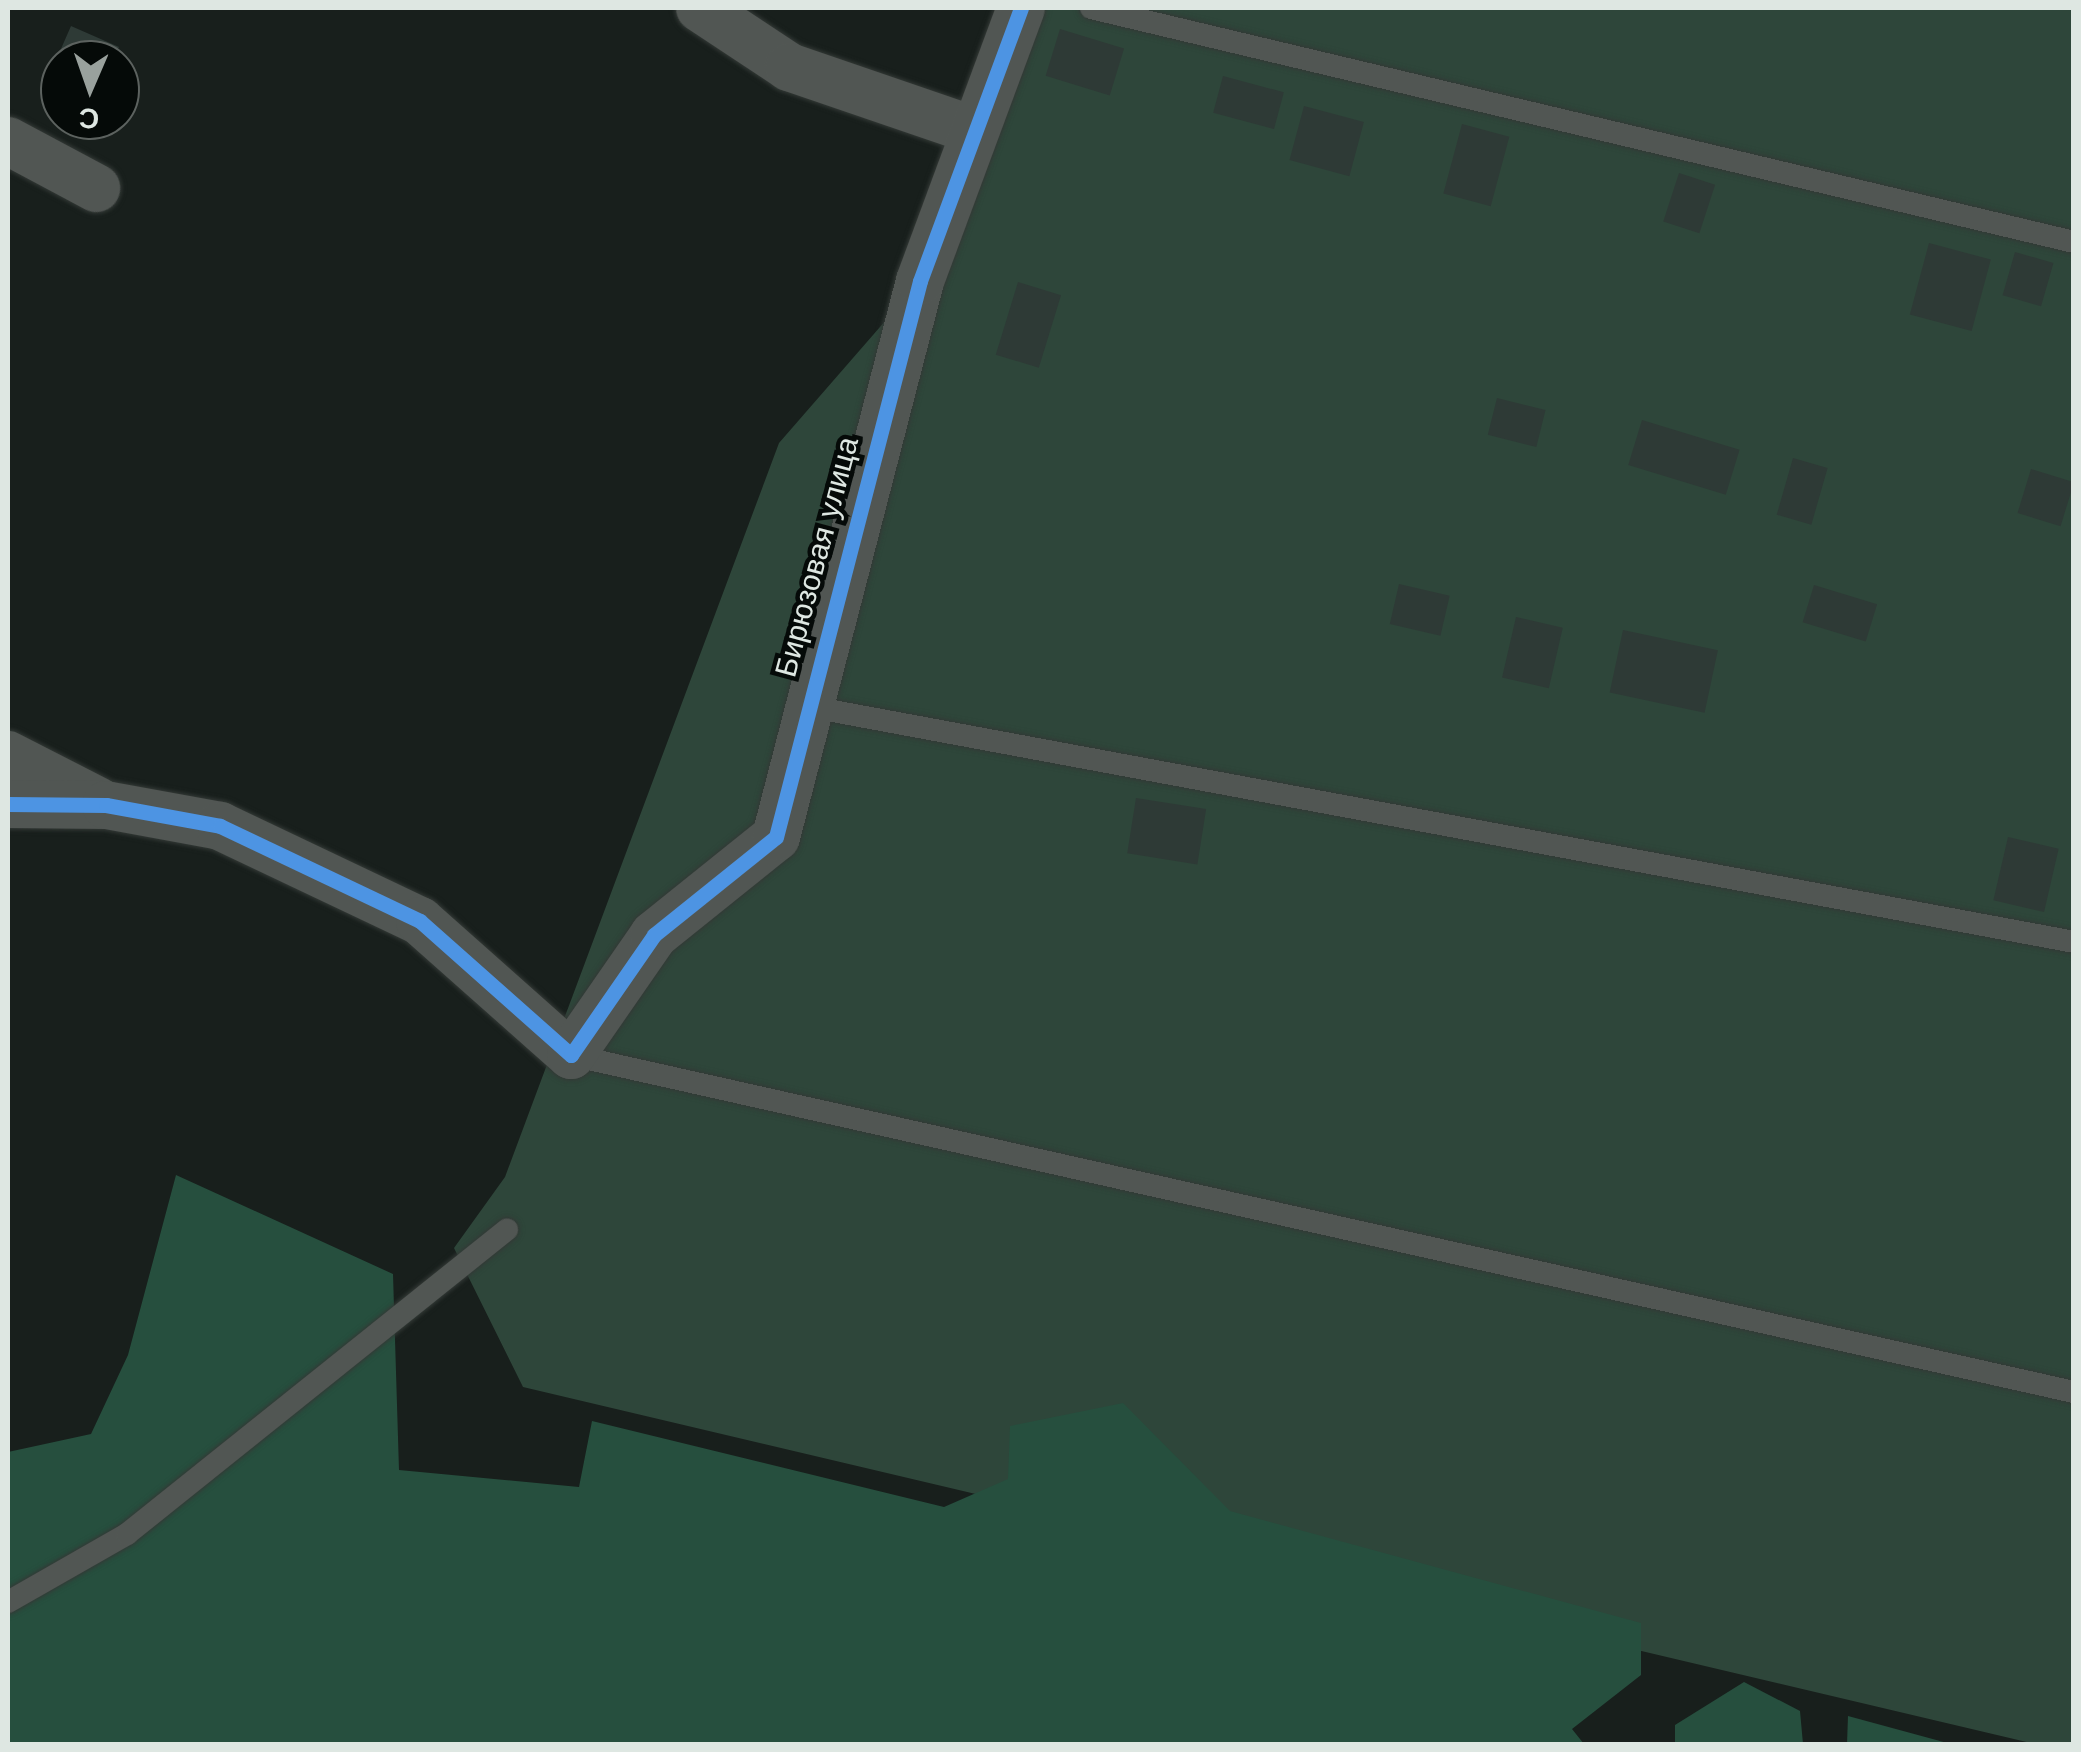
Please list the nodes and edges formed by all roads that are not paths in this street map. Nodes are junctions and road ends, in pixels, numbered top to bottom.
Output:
1 (700, 8) edge
2 (1021, 8) edge
3 (1091, 8) edge
4 (973, 130) junction
5 (8, 141) edge
6 (96, 188) dead end
7 (2074, 242) edge
8 (806, 706) junction
9 (8, 755) edge
10 (8, 804) edge
11 (106, 804) junction
12 (2074, 942) edge
13 (571, 1056) junction
14 (507, 1230) dead end
15 (2074, 1392) edge
16 (8, 1602) edge

1 - 4 street
2 - 4 street, Бирюзовая улица
3 - 7 lane
4 - 8 street, Бирюзовая улица
5 - 6 street
8 - 12 lane
8 - 13 street, Бирюзовая улица
9 - 11 street
10 - 11 street
11 - 13 street
13 - 15 lane
14 - 16 lane

